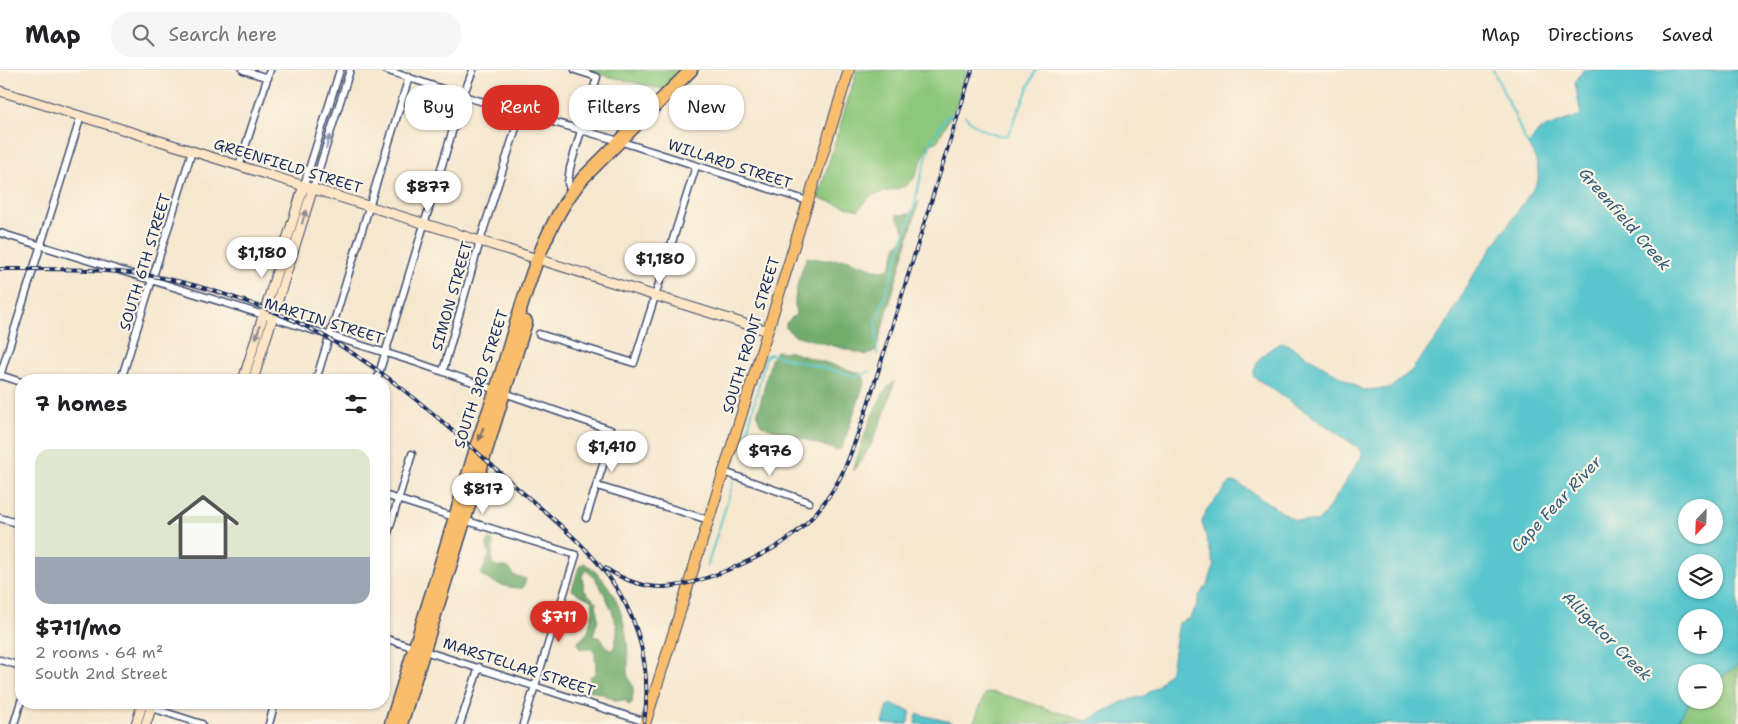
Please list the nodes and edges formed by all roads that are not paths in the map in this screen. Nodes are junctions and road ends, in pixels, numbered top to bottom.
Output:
1 (243, 70) edge
2 (270, 70) edge
3 (340, 70) edge
4 (350, 70) edge
5 (386, 70) edge
6 (473, 70) edge
7 (575, 70) edge
8 (691, 70) edge
9 (848, 70) edge
10 (409, 77) junction
11 (268, 78) junction
12 (432, 85) edge
13 (467, 85) edge
14 (0, 91) edge
15 (81, 116) junction
16 (559, 124) edge
17 (453, 130) edge
18 (515, 130) edge
19 (580, 131) junction
20 (619, 142) junction
21 (192, 151) junction
22 (239, 166) junction
23 (696, 166) junction
24 (309, 187) junction
25 (571, 192) junction
26 (808, 201) junction
27 (368, 206) junction
28 (424, 224) junction
29 (0, 233) edge
30 (480, 241) junction
31 (41, 246) junction
32 (542, 260) junction
33 (152, 281) junction
34 (656, 296) junction
35 (268, 317) junction
36 (768, 331) junction
37 (539, 334) dead end
38 (330, 336) junction
39 (385, 353) junction
40 (443, 371) junction
41 (123, 374) edge
42 (245, 374) edge
43 (254, 374) edge
44 (318, 374) edge
45 (379, 374) edge
46 (0, 376) edge
47 (15, 380) edge
48 (500, 391) junction
49 (412, 454) dead end
50 (724, 472) junction
51 (597, 486) junction
52 (390, 497) edge
53 (398, 500) junction
54 (809, 502) dead end
55 (0, 518) edge
56 (586, 518) dead end
57 (460, 519) junction
58 (709, 520) junction
59 (15, 522) edge
60 (390, 526) edge
61 (390, 640) edge
62 (419, 649) junction
63 (0, 660) edge
64 (15, 664) edge
65 (479, 667) junction
66 (535, 685) junction
67 (18, 709) edge
68 (142, 709) edge
69 (144, 709) edge
70 (158, 709) edge
71 (273, 709) edge
72 (645, 723) edge
73 (14, 724) edge
74 (136, 724) edge
75 (146, 724) edge
76 (202, 724) edge
77 (269, 724) edge
78 (391, 724) edge
79 (401, 724) edge
80 (460, 724) edge
81 (523, 724) edge

1 - 11 street
2 - 11 street
3 - 24 street
24 -> 4 street
5 - 10 street, WILLARD STREET
6 - 13 street
7 - 19 street
8 - 20 highway, SOUTH 3RD STREET
9 - 26 main road, SOUTH FRONT STREET
10 - 12 street, WILLARD STREET
10 - 27 street
11 - 22 street
14 - 15 main road, GREENFIELD STREET
15 - 21 main road, GREENFIELD STREET
15 - 31 street
16 - 19 street, WILLARD STREET
17 - 28 street
18 - 30 street, SIMON STREET
19 - 20 street, WILLARD STREET
19 - 25 street
20 - 23 street, WILLARD STREET
20 - 25 highway, SOUTH 3RD STREET
21 - 22 main road, GREENFIELD STREET
21 - 33 street, SOUTH 6TH STREET
22 - 24 main road, GREENFIELD STREET
23 - 26 street, WILLARD STREET
23 - 34 street
24 - 27 main road, GREENFIELD STREET
24 - 35 main road
25 - 32 highway, SOUTH 3RD STREET
26 - 36 main road, SOUTH FRONT STREET
27 - 28 main road, GREENFIELD STREET
27 - 38 street
28 - 30 main road, GREENFIELD STREET
28 - 39 street
29 - 31 street, MARTIN STREET
30 - 32 main road, GREENFIELD STREET
30 - 40 street, SIMON STREET
31 - 33 street, MARTIN STREET
31 - 46 street
32 - 34 main road, GREENFIELD STREET
32 - 48 highway, SOUTH 3RD STREET
33 - 35 street, MARTIN STREET
33 - 41 street, SOUTH 6TH STREET
34 - 36 main road, GREENFIELD STREET
34 - 37 street
35 - 38 street, MARTIN STREET
35 -> 42 main road
35 - 43 main road
36 - 50 main road, SOUTH FRONT STREET
38 - 39 street, MARTIN STREET
38 - 44 street
39 - 40 street, MARTIN STREET
39 - 45 street
40 - 48 street, MARTIN STREET
46 - 47 street
48 - 51 street, MARTIN STREET
48 - 57 highway, SOUTH 3RD STREET
49 - 53 street
50 - 54 street
50 - 58 main road, SOUTH FRONT STREET
51 - 56 street
51 - 58 street
52 - 53 street
53 - 57 street
53 - 60 street
55 - 59 street
57 - 62 highway, SOUTH 3RD STREET
57 - 66 street
58 - 72 main road, SOUTH FRONT STREET
61 - 62 street, MARSTELLAR STREET
62 - 65 street, MARSTELLAR STREET
62 - 78 highway, SOUTH 3RD STREET
62 - 79 highway, SOUTH 3RD STREET
63 - 64 street
65 - 66 street, MARSTELLAR STREET
65 - 80 street
66 - 72 street, MARSTELLAR STREET
66 - 81 street
67 - 73 street
68 - 74 main road
69 - 75 main road
70 - 76 street
71 - 77 street

